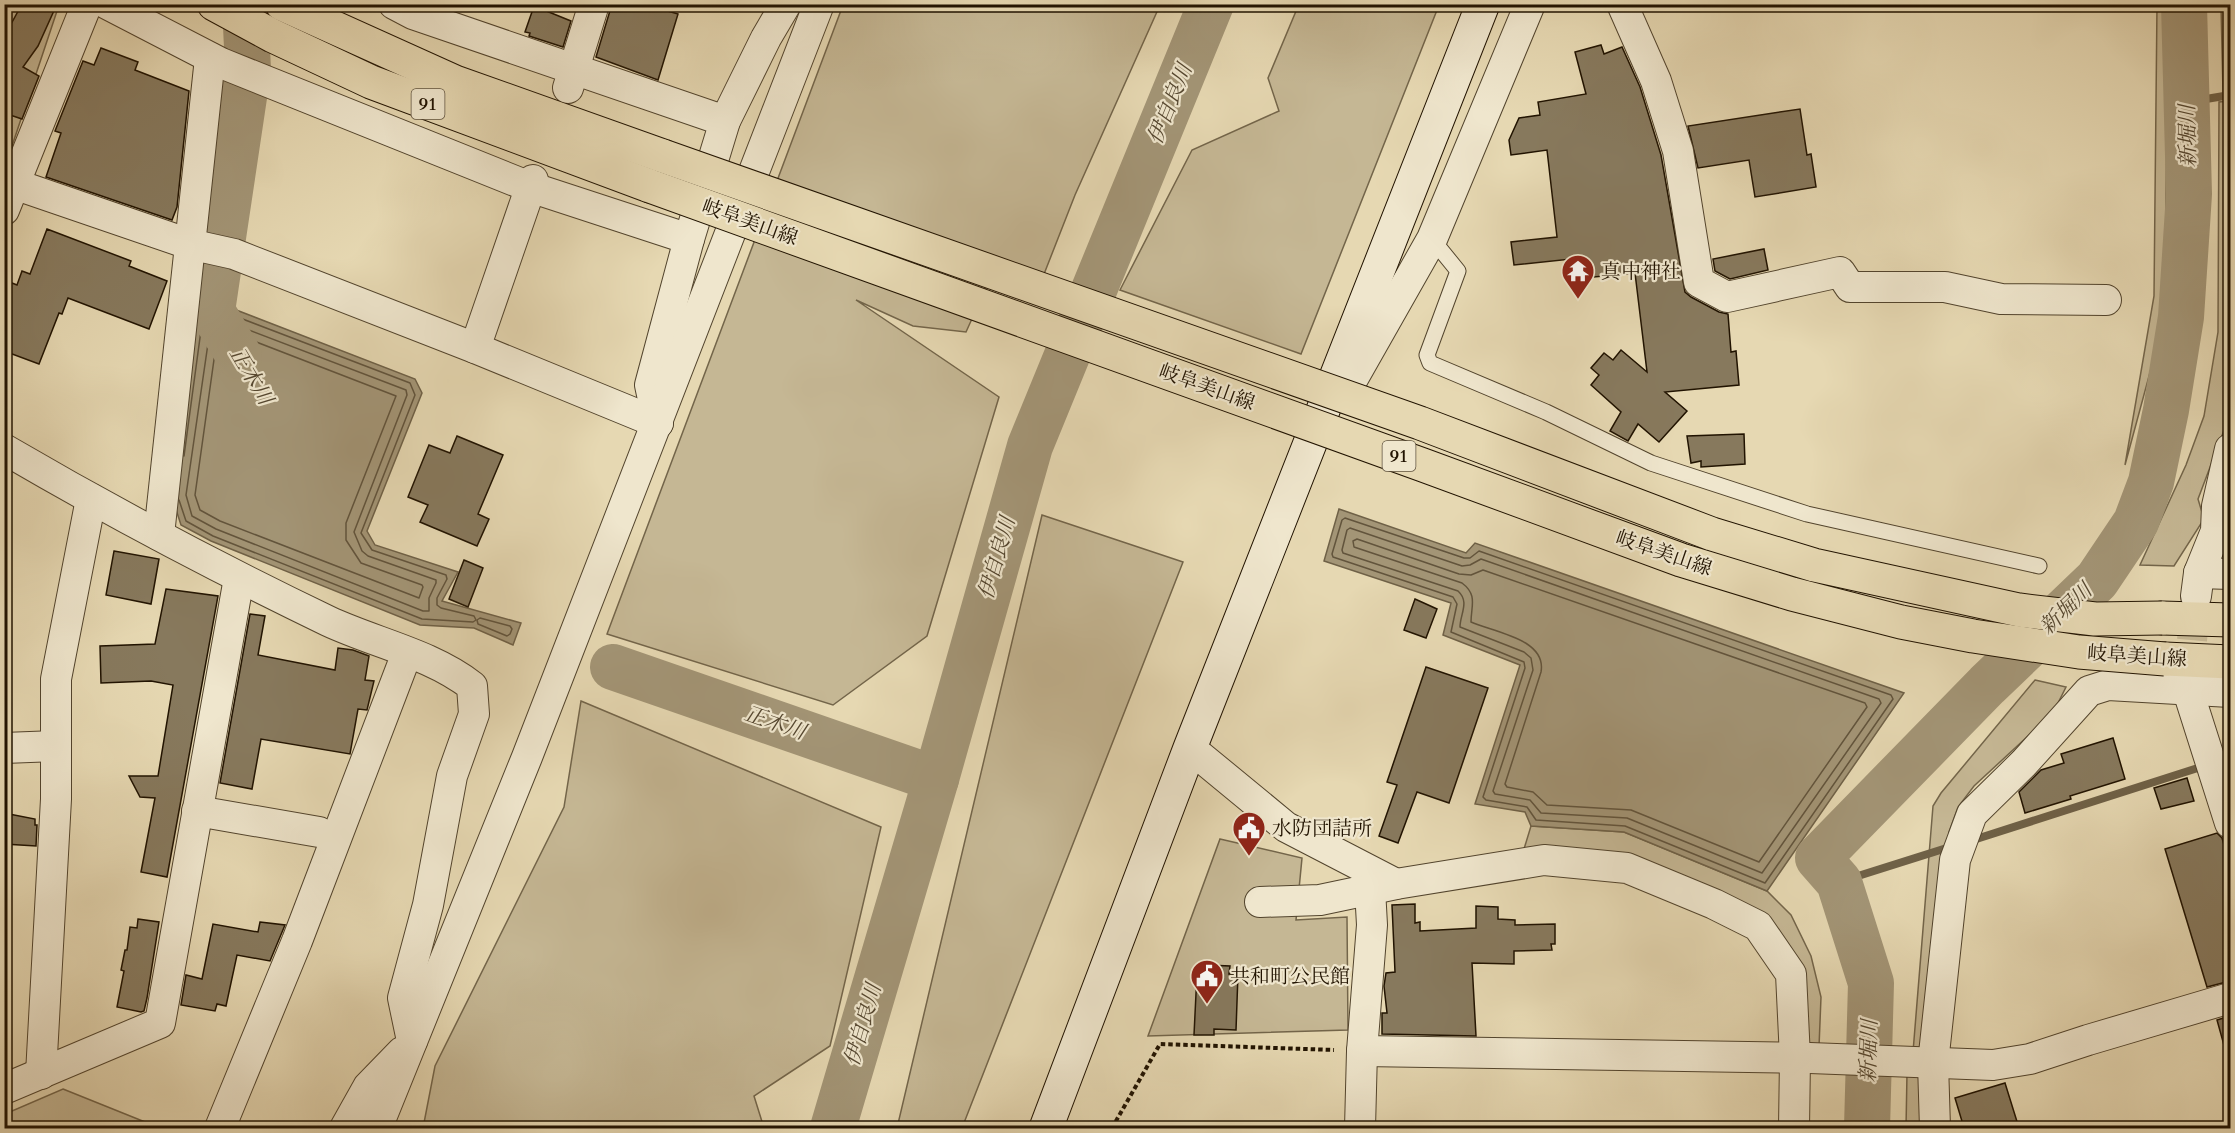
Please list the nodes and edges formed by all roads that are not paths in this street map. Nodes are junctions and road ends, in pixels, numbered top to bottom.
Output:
1 (87, 4) edge
2 (107, 4) edge
3 (214, 4) edge
4 (282, 4) edge
5 (394, 4) edge
6 (594, 4) edge
7 (786, 4) edge
8 (819, 4) edge
9 (1483, 4) edge
10 (1530, 4) edge
11 (1622, 4) edge
12 (216, 60) junction
13 (571, 79) junction
14 (726, 121) junction
15 (532, 184) junction
16 (9, 197) edge
17 (689, 239) junction
18 (1432, 239) junction
19 (195, 246) junction
20 (2106, 300) dead end
21 (475, 348) junction
22 (1352, 380) dead end
23 (658, 423) junction
24 (4, 449) edge
25 (2230, 449) edge
26 (91, 500) junction
27 (2223, 529) edge
28 (159, 535) junction
29 (2039, 566) dead end
30 (2230, 574) edge
31 (239, 578) junction
32 (2230, 620) edge
33 (407, 653) junction
34 (2230, 662) edge
35 (2188, 688) junction
36 (2230, 692) edge
37 (56, 746) junction
38 (4, 748) edge
39 (1190, 748) junction
40 (197, 811) junction
41 (2230, 823) edge
42 (319, 832) dead end
43 (1383, 887) junction
44 (1260, 902) dead end
45 (2230, 998) edge
46 (412, 1041) junction
47 (1362, 1051) junction
48 (1802, 1058) junction
49 (1928, 1063) junction
50 (41, 1074) junction
51 (4, 1089) edge
52 (220, 1128) edge
53 (345, 1128) edge
54 (377, 1128) edge
55 (1046, 1128) edge
56 (1360, 1128) edge
57 (1794, 1128) edge
58 (1935, 1128) edge

1 - 16 street
2 - 12 street
3 - 34 main road, 岐阜美山線 / 91, bridge
4 - 32 main road, 岐阜美山線 / 91, bridge
5 - 13 street
6 - 13 street
7 - 14 street
8 - 23 street
9 - 39 street
10 - 18 street
11 - 20 street
12 - 15 street
12 - 19 street
13 - 14 street
14 - 17 street
15 - 17 street
15 - 21 street
16 - 19 street
17 - 23 street
18 - 22 street
18 - 29 lane
19 - 21 street
19 - 28 street
21 - 23 street
23 - 46 street
24 - 26 street
25 - 27 street
26 - 28 street
26 - 37 street
27 - 30 street
28 - 31 street
31 - 33 street
31 - 40 street
33 - 46 street
33 - 52 street
35 - 36 street
35 - 41 street
35 - 49 street
37 - 38 street
37 - 50 street
39 - 43 street
39 - 55 street
40 - 42 street
40 - 50 street
43 - 44 street
43 - 47 street
43 - 48 street
45 - 49 street
46 - 53 street
46 - 54 street
47 - 48 street
47 - 56 street
48 - 49 street
48 - 57 street
49 - 58 street
50 - 51 street

